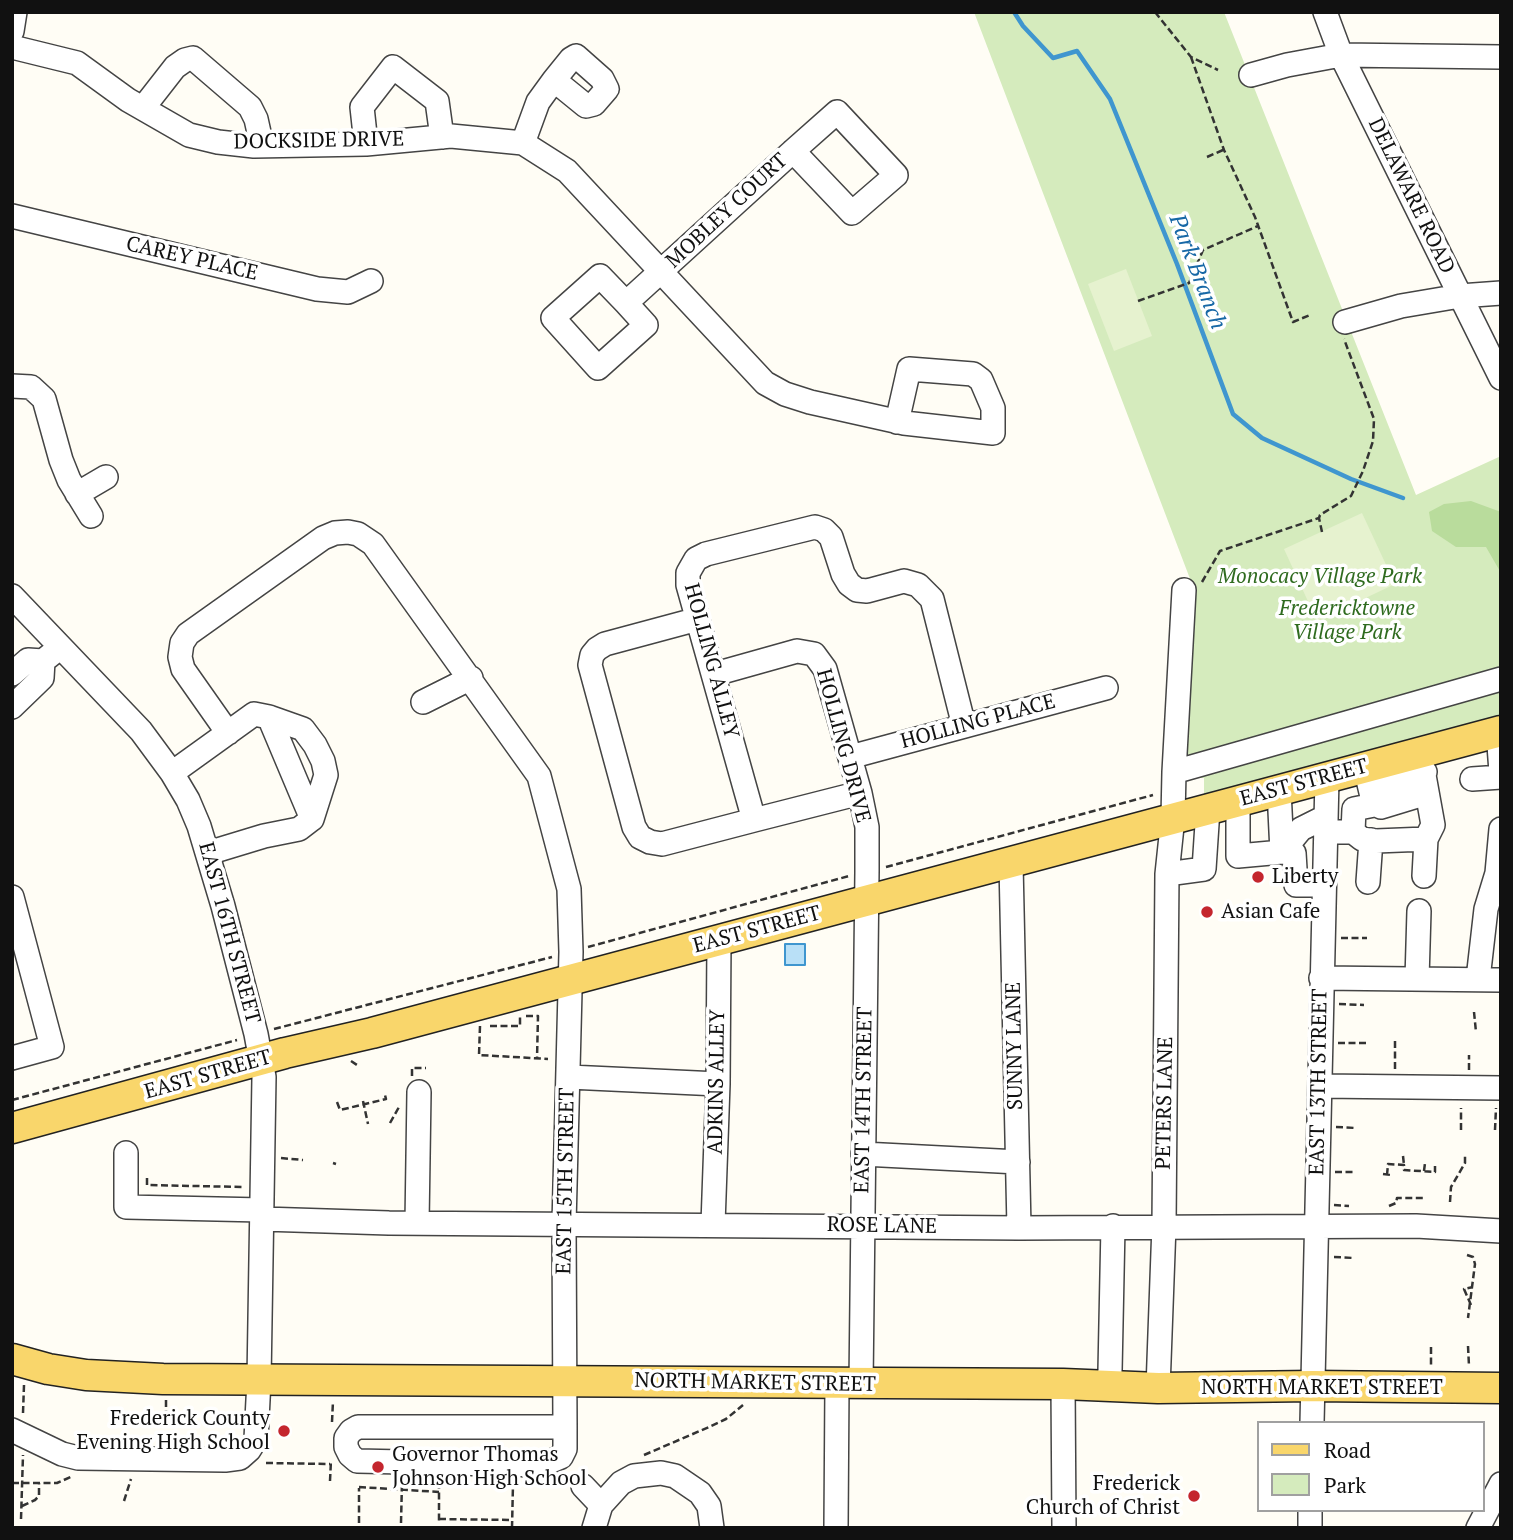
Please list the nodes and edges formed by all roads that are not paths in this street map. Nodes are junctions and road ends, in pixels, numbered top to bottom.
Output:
1 (15, 12) edge
2 (1325, 12) edge
3 (12, 31) edge
4 (12, 47) edge
5 (1341, 55) junction
6 (1501, 57) edge
7 (1251, 75) dead end
8 (554, 80) dead end
9 (143, 108) junction
10 (442, 137) junction
11 (523, 143) junction
12 (366, 144) junction
13 (262, 146) junction
14 (793, 151) junction
15 (12, 216) edge
16 (661, 271) junction
17 (371, 281) dead end
18 (1501, 293) edge
19 (1460, 296) junction
20 (626, 303) dead end
21 (1343, 327) road end
22 (1501, 378) edge
23 (12, 386) edge
24 (897, 422) dead end
25 (106, 477) dead end
26 (77, 494) junction
27 (91, 516) dead end
28 (1192, 587) road end
29 (12, 596) edge
30 (698, 619) junction
31 (51, 654) junction
32 (12, 674) edge
33 (715, 674) junction
34 (471, 678) junction
35 (1501, 679) edge
36 (1106, 688) dead end
37 (423, 702) dead end
38 (12, 707) edge
39 (269, 717) junction
40 (964, 726) junction
41 (1499, 732) edge
42 (228, 733) junction
43 (850, 757) junction
44 (172, 773) junction
45 (1424, 773) junction
46 (1501, 774) edge
47 (1327, 778) junction
48 (1472, 779) dead end
49 (1279, 790) junction
50 (1372, 792) junction
51 (860, 793) junction
52 (1173, 793) junction
53 (1238, 801) junction
54 (1208, 809) junction
55 (312, 819) junction
56 (754, 820) junction
57 (1325, 825) junction
58 (1501, 829) edge
59 (1371, 838) junction
60 (1426, 839) junction
61 (1282, 852) junction
62 (208, 853) junction
63 (1011, 864) junction
64 (1167, 874) junction
65 (1424, 876) dead end
66 (1368, 882) dead end
67 (1324, 885) junction
68 (12, 897) edge
69 (867, 900) junction
70 (1419, 911) dead end
71 (719, 940) junction
72 (1321, 978) junction
73 (1417, 979) junction
74 (1489, 980) edge
75 (570, 981) junction
76 (12, 1058) edge
77 (262, 1060) junction
78 (562, 1069) junction
79 (718, 1084) junction
80 (1320, 1086) junction
81 (419, 1092) dead end
82 (1498, 1096) edge
83 (12, 1128) edge
84 (126, 1153) dead end
85 (863, 1154) junction
86 (1018, 1162) junction
87 (263, 1214) junction
88 (417, 1223) junction
89 (564, 1224) junction
90 (713, 1224) junction
91 (863, 1226) junction
92 (1113, 1226) junction
93 (1164, 1226) junction
94 (1317, 1227) junction
95 (1019, 1228) junction
96 (1501, 1231) edge
97 (18, 1366) edge
98 (259, 1380) junction
99 (565, 1381) junction
100 (1063, 1384) junction
101 (849, 1385) junction
102 (1107, 1386) junction
103 (1313, 1386) junction
104 (1157, 1388) junction
105 (1501, 1388) edge
106 (1312, 1421) edge
107 (565, 1427) junction
108 (19, 1432) edge
109 (571, 1470) junction
110 (1501, 1484) edge
111 (601, 1505) junction
112 (594, 1528) edge
113 (712, 1528) edge
114 (836, 1528) edge
115 (1064, 1528) edge
116 (1478, 1528) edge

1 - 3 street
2 - 5 street, DELAWARE ROAD
4 - 9 street, DOCKSIDE DRIVE
5 - 6 street
5 - 7 street
5 - 19 street, DELAWARE ROAD
8 - 11 street
9 - 13 street, DOCKSIDE DRIVE
9 - 13 street
10 - 11 street, DOCKSIDE DRIVE
10 - 12 street, DOCKSIDE DRIVE
10 - 12 street
11 - 16 street, DOCKSIDE DRIVE
12 - 13 street, DOCKSIDE DRIVE
14 - 14 street, MOBLEY COURT
14 - 16 street, MOBLEY COURT
15 - 17 street, CAREY PLACE
16 - 20 street, MOBLEY COURT
16 - 24 street, DOCKSIDE DRIVE
18 - 19 street
19 - 21 street
19 - 22 street, DELAWARE ROAD
23 - 26 street
25 - 26 street
26 - 27 street
28 - 52 street, PETERS LANE
29 - 31 street, EAST 16TH STREET
30 - 33 street, HOLLING ALLEY
30 - 40 street, HOLLING ALLEY
30 - 56 street
31 - 32 street
31 - 38 street
31 - 44 street, EAST 16TH STREET
33 - 43 street, HOLLING DRIVE
33 - 56 street, HOLLING ALLEY
34 - 37 street
34 - 42 street, EAST 15TH STREET
34 - 75 street, EAST 15TH STREET
35 - 52 street
36 - 40 street, HOLLING PLACE
39 - 42 street
39 - 55 street
39 - 55 street
40 - 43 street, HOLLING PLACE
41 - 45 main road, EAST STREET
41 - 46 street
42 - 44 street
43 - 51 street, HOLLING DRIVE
44 - 62 street, EAST 16TH STREET
45 - 50 main road, EAST STREET
45 - 50 street
45 - 60 street
46 - 48 street
47 - 49 main road, EAST STREET
47 - 50 main road, EAST STREET
47 - 57 street, EAST 13TH STREET
49 - 53 main road, EAST STREET
49 - 61 street
50 - 59 street
50 - 59 street
51 - 56 street
51 - 69 street, HOLLING DRIVE
52 - 54 main road, EAST STREET
52 - 63 main road, EAST STREET
52 - 64 street, PETERS LANE
53 - 54 main road, EAST STREET
53 - 61 street
54 - 64 street
55 - 62 street
57 - 59 street
57 - 61 street
57 - 67 street, EAST 13TH STREET
58 - 74 street
59 - 60 street
59 - 66 street
60 - 65 street
61 - 67 street
62 - 77 street, EAST 16TH STREET
63 - 69 main road, EAST STREET
63 - 86 street, SUNNY LANE
64 - 93 street, PETERS LANE
67 - 72 street, EAST 13TH STREET
68 - 76 street
69 - 71 main road, EAST STREET
69 - 85 street, EAST 14TH STREET
70 - 73 street
71 - 75 main road, EAST STREET
71 - 79 street, ADKINS ALLEY
72 - 73 street
72 - 80 street, EAST 13TH STREET
73 - 74 street
75 - 77 main road, EAST STREET
75 - 78 street, EAST 15TH STREET
77 - 83 main road, EAST STREET
77 - 87 street, EAST 16TH STREET
78 - 79 street
78 - 89 street, EAST 15TH STREET
79 - 90 street, ADKINS ALLEY
80 - 82 street
80 - 94 street, EAST 13TH STREET
81 - 88 street
84 - 87 street, ROSE LANE
85 - 86 street
85 - 91 street, EAST 14TH STREET
86 - 95 street, SUNNY LANE
87 - 88 street, ROSE LANE
87 - 98 street, EAST 16TH STREET
88 - 89 street, ROSE LANE
89 - 90 street, ROSE LANE
89 - 99 street, EAST 15TH STREET
90 - 91 street, ROSE LANE
91 - 95 street, ROSE LANE
91 - 101 street, EAST 14TH STREET
92 - 93 street, ROSE LANE
92 - 95 street, ROSE LANE
92 - 102 street
93 - 94 street, ROSE LANE
93 - 104 street, PETERS LANE
94 - 96 street, ROSE LANE
94 - 103 street, EAST 13TH STREET
97 - 98 main road, NORTH MARKET STREET
98 - 99 main road, NORTH MARKET STREET
98 - 108 street, EAST 16TH STREET
99 - 101 main road, NORTH MARKET STREET
99 - 107 street, EAST 15TH STREET
100 - 101 main road, NORTH MARKET STREET
100 - 102 main road, NORTH MARKET STREET
100 - 115 street
101 - 114 street, EAST 14TH STREET
102 - 104 main road, NORTH MARKET STREET
103 - 104 main road, NORTH MARKET STREET
103 - 105 main road, NORTH MARKET STREET
103 - 106 street, EAST 13TH STREET
107 - 109 street, EAST 15TH STREET
107 - 109 street
109 - 111 street
110 - 116 street
111 - 112 street
111 - 113 street

